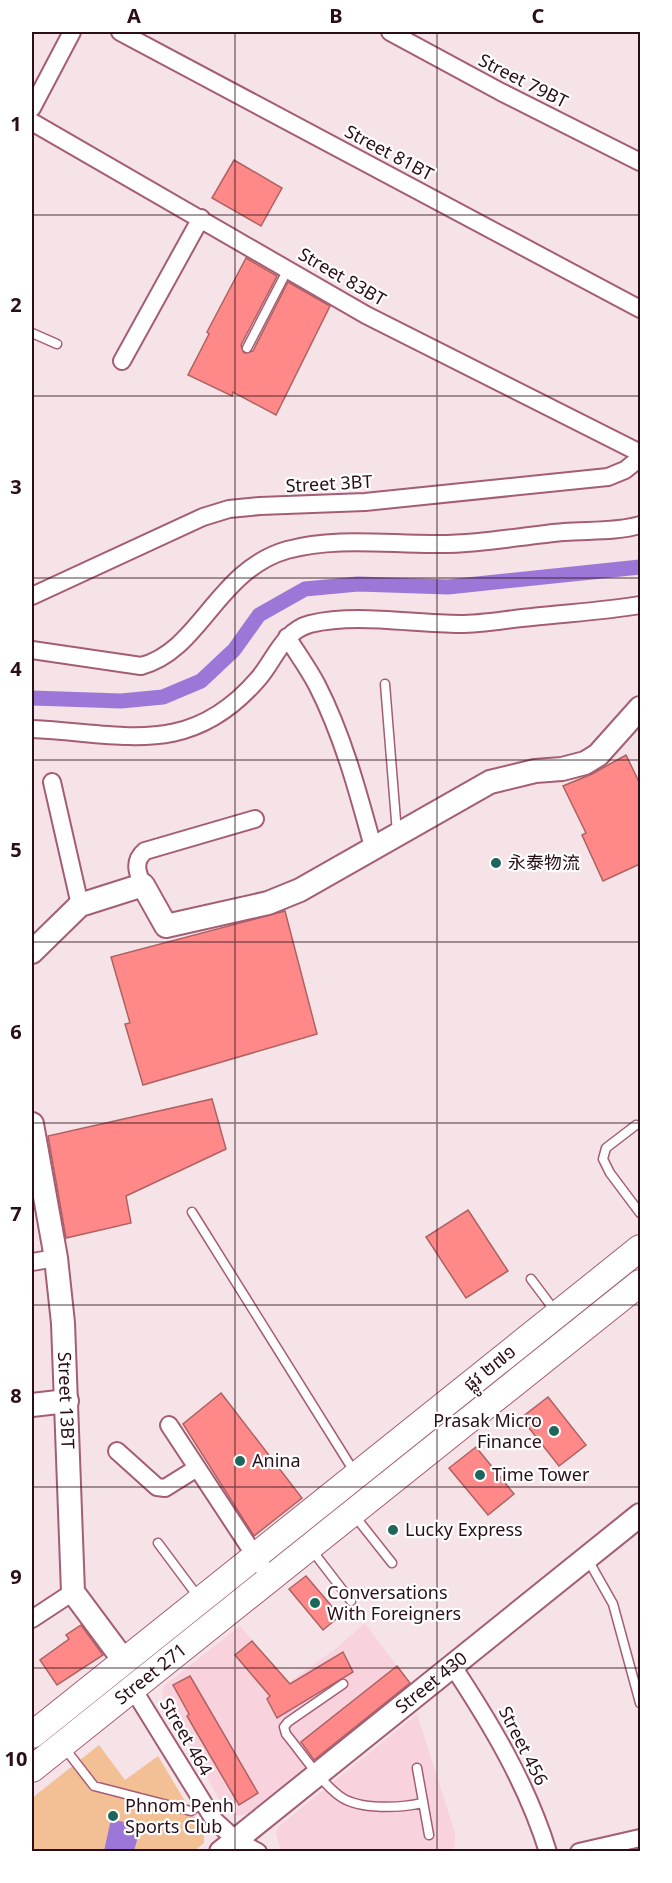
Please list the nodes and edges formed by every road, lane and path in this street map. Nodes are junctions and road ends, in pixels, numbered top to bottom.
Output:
1 (72, 32) edge
2 (120, 32) edge
3 (390, 32) edge
4 (32, 108) edge
5 (32, 122) edge
6 (640, 162) edge
7 (201, 218) junction
8 (288, 269) junction
9 (640, 309) edge
10 (32, 333) edge
11 (57, 344) dead end
12 (248, 348) dead end
13 (122, 361) dead end
14 (640, 453) edge
15 (640, 458) edge
16 (640, 525) edge
17 (32, 596) edge
18 (640, 604) edge
19 (287, 637) junction
20 (32, 650) edge
21 (385, 684) dead end
22 (640, 708) edge
23 (32, 729) edge
24 (52, 782) dead end
25 (255, 819) dead end
26 (398, 833) junction
27 (373, 847) junction
28 (143, 885) junction
29 (80, 905) junction
30 (32, 952) edge
31 (32, 1124) edge
32 (636, 1125) dead end
33 (192, 1212) dead end
34 (640, 1213) edge
35 (640, 1248) edge
36 (56, 1258) junction
37 (32, 1262) edge
38 (531, 1279) dead end
39 (640, 1283) edge
40 (557, 1314) junction
41 (67, 1401) junction
42 (32, 1405) edge
43 (170, 1425) dead end
44 (117, 1450) dead end
45 (197, 1468) junction
46 (357, 1475) junction
47 (353, 1514) junction
48 (640, 1515) edge
49 (158, 1543) dead end
50 (310, 1549) junction
51 (255, 1557) junction
52 (587, 1557) junction
53 (392, 1563) dead end
54 (271, 1580) junction
55 (73, 1592) junction
56 (201, 1601) junction
57 (351, 1601) dead end
58 (32, 1619) edge
59 (125, 1662) junction
60 (452, 1665) junction
61 (343, 1683) dead end
62 (134, 1689) junction
63 (640, 1703) edge
64 (32, 1735) edge
65 (62, 1745) junction
66 (417, 1767) dead end
67 (32, 1769) edge
68 (318, 1772) junction
69 (202, 1803) junction
70 (422, 1803) junction
71 (429, 1835) dead end
72 (640, 1838) edge
73 (229, 1846) edge
74 (258, 1851) edge
75 (548, 1851) edge
76 (579, 1851) edge

1 - 4 street
2 - 9 street, Street 81BT
3 - 6 street, Street 79BT
5 - 7 street, Street 83BT
7 - 8 street, Street 83BT
7 - 13 street
8 - 12 lane
8 - 14 street, Street 83BT
10 - 11 lane
15 - 17 street, Street 3BT
16 - 20 street
18 - 19 street
19 - 23 street
19 - 27 street
21 - 26 lane
22 - 26 street
24 - 29 street
25 - 28 street
26 - 27 street
27 - 28 street
28 - 29 street
29 - 30 street
31 - 36 street, Street 13BT
32 - 34 lane
33 - 46 lane
35 - 40 main road, ផ្លូវ ២៧១
36 - 37 street
36 - 41 street, Street 13BT
38 - 40 lane
39 - 47 main road, ផ្លូវ ២៧១
40 - 46 main road, ផ្លូវ ២៧១
41 - 42 street
41 - 55 street, Street 13BT
43 - 45 street
44 - 45 street
45 - 51 street
46 - 51 main road, ផ្លូវ ២៧១
47 - 50 main road, ផ្លូវ ២៧១
47 - 53 lane
48 - 52 street, Street 430
49 - 56 lane
50 - 54 main road, ផ្លូវ ២៧១
50 - 57 lane
51 - 54 street
51 - 56 main road, Street 271
52 - 60 street, Street 430
52 - 63 lane
54 - 62 main road, Street 271
55 - 58 street
55 - 59 street
56 - 59 main road, Street 271
59 - 64 main road, Street 271
60 - 68 street, Street 430
60 - 75 street, Street 456
61 - 68 lane
62 - 65 main road, Street 271
62 - 69 street, Street 464
65 - 67 main road, Street 271
65 - 69 lane
66 - 70 lane
68 - 70 lane
68 - 73 street, Street 430
69 - 73 street, Street 464
70 - 71 lane
72 - 76 street
73 - 74 street, Street 464

